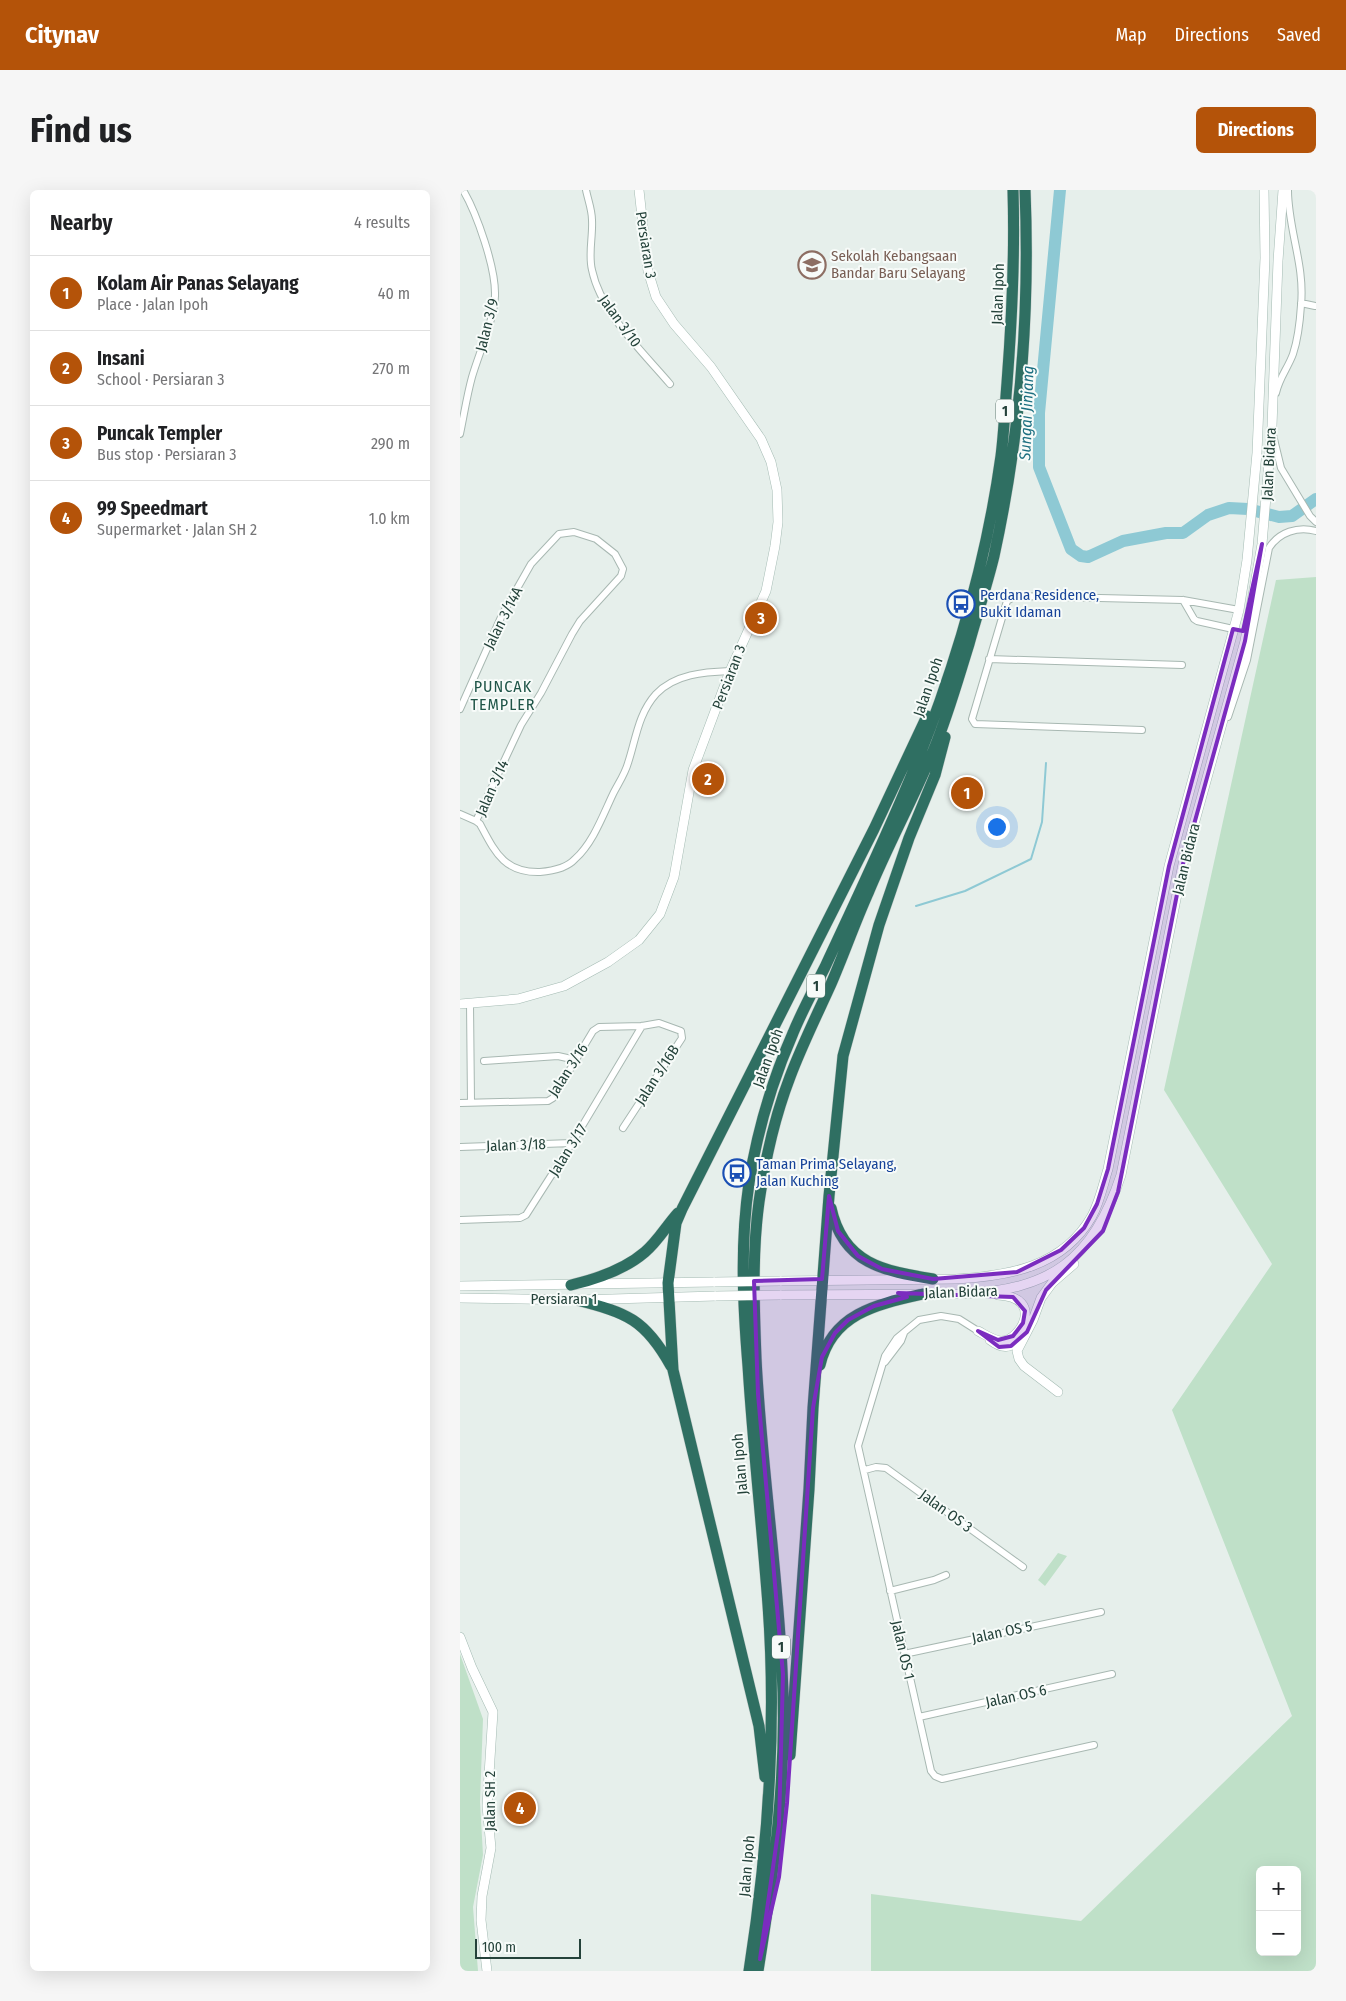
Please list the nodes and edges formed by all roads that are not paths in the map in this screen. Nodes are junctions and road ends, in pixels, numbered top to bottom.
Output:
1 (463, 190) edge
2 (586, 190) edge
3 (638, 190) edge
4 (1013, 190) edge
5 (1025, 190) edge
6 (1264, 190) edge
7 (1283, 190) edge
8 (1288, 190) edge
9 (1301, 303) junction
10 (1314, 306) dead end
11 (670, 384) dead end
12 (1272, 426) junction
13 (460, 434) edge
14 (1316, 522) edge
15 (1316, 531) edge
16 (559, 534) joint
17 (1262, 544) junction
18 (1183, 600) junction
19 (1239, 610) junction
20 (1234, 629) junction
21 (990, 659) junction
22 (953, 663) junction
23 (1182, 665) dead end
24 (730, 671) junction
25 (951, 702) junction
26 (460, 710) edge
27 (1142, 730) dead end
28 (1218, 740) junction
29 (460, 814) edge
30 (476, 821) junction
31 (465, 1004) edge
32 (642, 1026) junction
33 (576, 1060) junction
34 (484, 1061) dead end
35 (471, 1102) junction
36 (460, 1103) edge
37 (623, 1128) dead end
38 (572, 1143) junction
39 (460, 1147) edge
40 (1121, 1175) junction
41 (829, 1196) junction
42 (682, 1209) junction
43 (460, 1220) edge
44 (823, 1279) junction
45 (933, 1280) junction
46 (715, 1282) joint
47 (668, 1283) junction
48 (571, 1285) junction
49 (460, 1286) edge
50 (822, 1294) junction
51 (923, 1294) junction
52 (961, 1294) junction
53 (716, 1296) joint
54 (669, 1298) junction
55 (460, 1300) edge
56 (577, 1300) junction
57 (978, 1331) junction
58 (1027, 1332) junction
59 (673, 1370) junction
60 (1058, 1392) dead end
61 (813, 1408) junction
62 (864, 1470) junction
63 (1023, 1567) dead end
64 (946, 1575) dead end
65 (890, 1591) junction
66 (1101, 1612) dead end
67 (460, 1637) edge
68 (904, 1654) junction
69 (1112, 1674) dead end
70 (919, 1717) junction
71 (1094, 1744) dead end
72 (768, 1797) junction
73 (760, 1959) junction
74 (487, 1971) edge
75 (749, 1971) edge
76 (758, 1971) edge

1 - 13 street, Jalan 3/9
2 - 11 street, Jalan 3/10
3 - 24 main road, Persiaran 3
4 - 22 highway, Jalan Ipoh / 1
5 - 25 highway, Jalan Ipoh / 1
6 - 19 main road, Jalan Bidara
7 - 12 main road, Jalan Bidara
8 - 9 street
9 - 10 street
9 - 12 street
12 - 14 street
12 - 17 main road, Jalan Bidara
15 - 28 street
16 - 26 street, Jalan 3/14A
16 - 30 street, Jalan 3/14
17 - 20 main road
17 - 28 main road, Jalan Bidara
18 - 19 street
18 - 20 street
18 - 21 street
19 - 20 main road, Jalan Bidara
20 - 45 main road, Jalan Bidara
21 - 23 street
21 - 27 street
22 - 42 highway
22 - 72 highway, Jalan Ipoh / 1
24 - 30 street, Jalan 3/14
24 - 31 main road, Persiaran 3
25 - 41 highway
25 - 73 highway, Jalan Ipoh / 1
28 - 40 main road, Jalan Bidara
29 - 30 street
31 - 35 street
32 - 33 street, Jalan 3/16
32 - 37 street, Jalan 3/16B
32 - 38 street, Jalan 3/17
33 - 34 street
33 - 35 street, Jalan 3/16
35 - 36 street, Jalan 3/16
38 - 39 street, Jalan 3/18
38 - 43 street, Jalan 3/17
40 - 52 main road, Jalan Bidara
40 - 58 main road
41 - 44 highway
41 - 45 highway
42 - 47 highway
42 - 48 highway
44 - 45 main road, Jalan Bidara
44 - 46 main road, Jalan Bidara, bridge
44 - 50 highway
46 - 47 main road, Persiaran 1
47 - 48 main road, Persiaran 1
47 - 54 highway
48 - 49 main road, Persiaran 1
50 - 51 main road, Jalan Bidara
50 - 53 main road, Jalan Bidara, bridge
50 - 61 highway
51 - 52 main road, Jalan Bidara
51 - 61 highway
52 - 57 main road
53 - 54 main road, Persiaran 1
54 - 56 main road, Persiaran 1
54 - 59 highway
55 - 56 main road, Persiaran 1
56 - 59 highway
57 - 58 main road
57 - 62 street, Jalan OS 1
58 - 60 main road
59 - 72 highway
61 - 73 highway
62 - 63 street, Jalan OS 3
62 - 65 street, Jalan OS 1
64 - 65 street
65 - 68 street, Jalan OS 1
66 - 68 street, Jalan OS 5
67 - 74 main road, Jalan SH 2
68 - 70 street, Jalan OS 1
69 - 70 street, Jalan OS 6
70 - 71 street, Jalan OS 1
72 - 75 highway, Jalan Ipoh / 1
73 - 76 highway, Jalan Ipoh / 1

